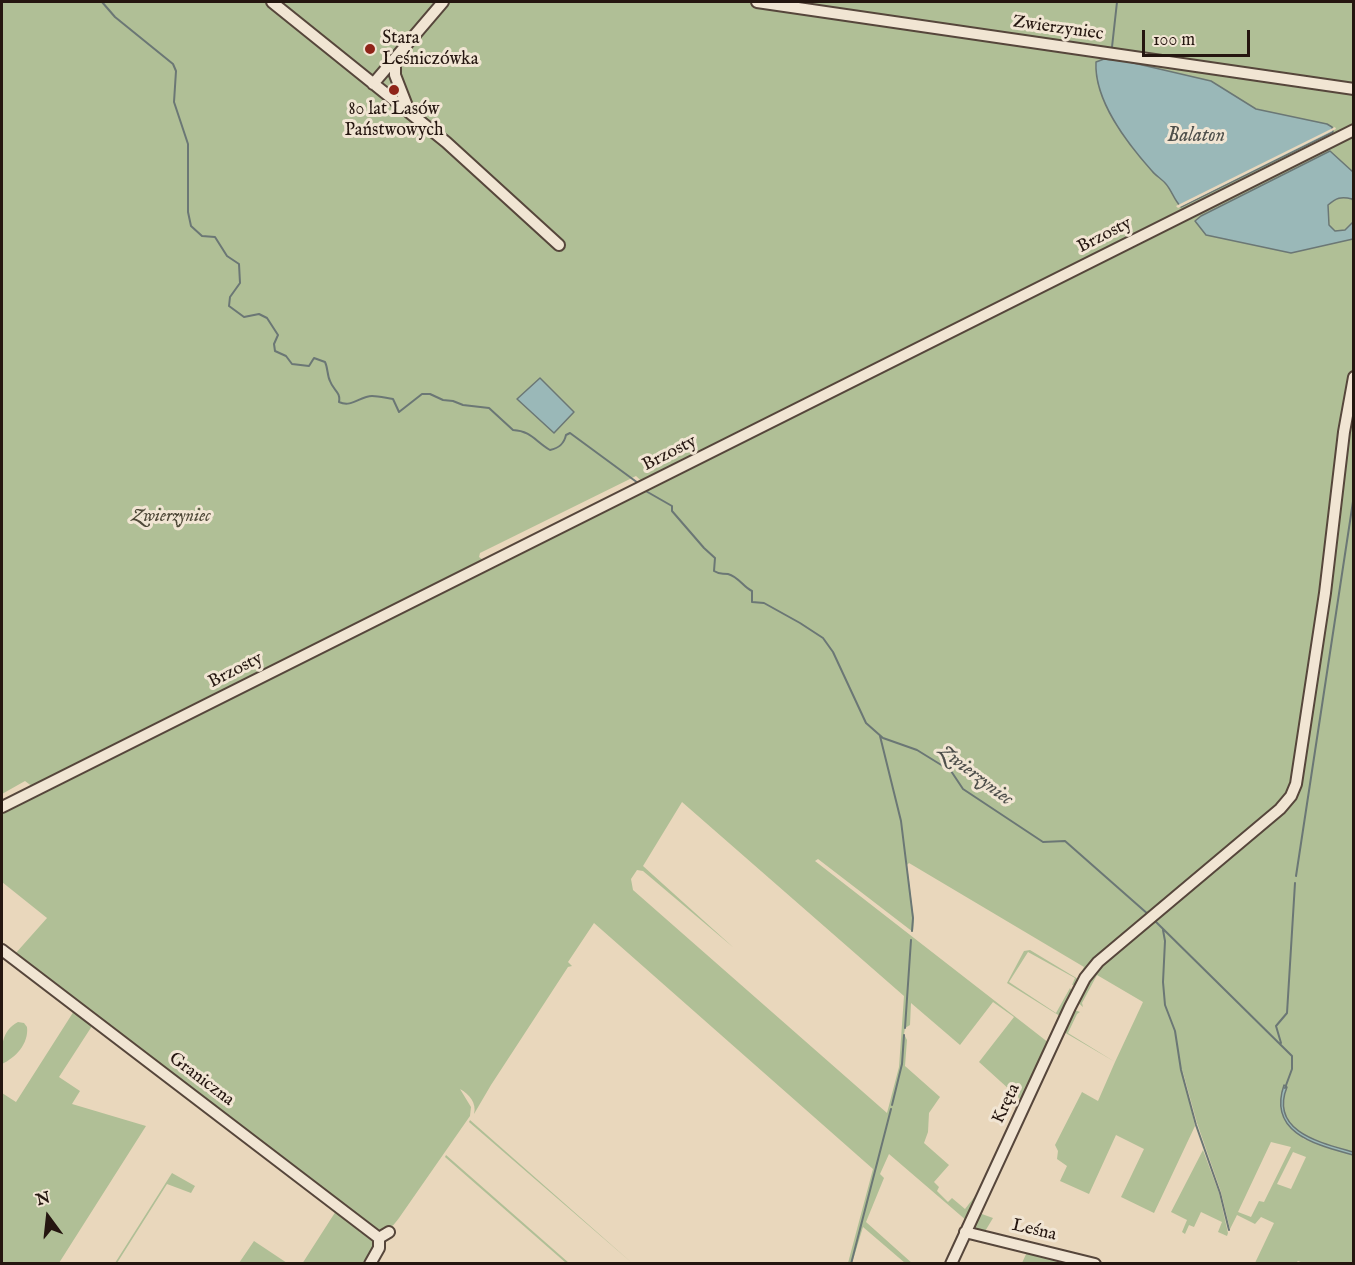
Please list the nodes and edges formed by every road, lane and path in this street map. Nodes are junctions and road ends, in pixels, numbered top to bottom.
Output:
1 (272, 2) edge
2 (443, 2) edge
3 (757, 2) edge
4 (395, 60) junction
5 (374, 84) junction
6 (1353, 89) edge
7 (409, 111) junction
8 (1353, 130) edge
9 (559, 245) dead end
10 (1353, 376) edge
11 (2, 807) edge
12 (2, 950) edge
13 (389, 1232) dead end
14 (965, 1232) junction
15 (379, 1238) junction
16 (370, 1263) edge
17 (951, 1263) edge
18 (1095, 1263) edge

1 - 5 street
2 - 4 street
3 - 6 street, Zwierzyniec
4 - 5 street
4 - 7 street
5 - 7 street
7 - 9 street
8 - 11 street, Brzosty
10 - 14 street, Kręta
12 - 15 street, Graniczna
13 - 15 street
14 - 17 street, Kręta
14 - 18 street, Leśna
15 - 16 street

